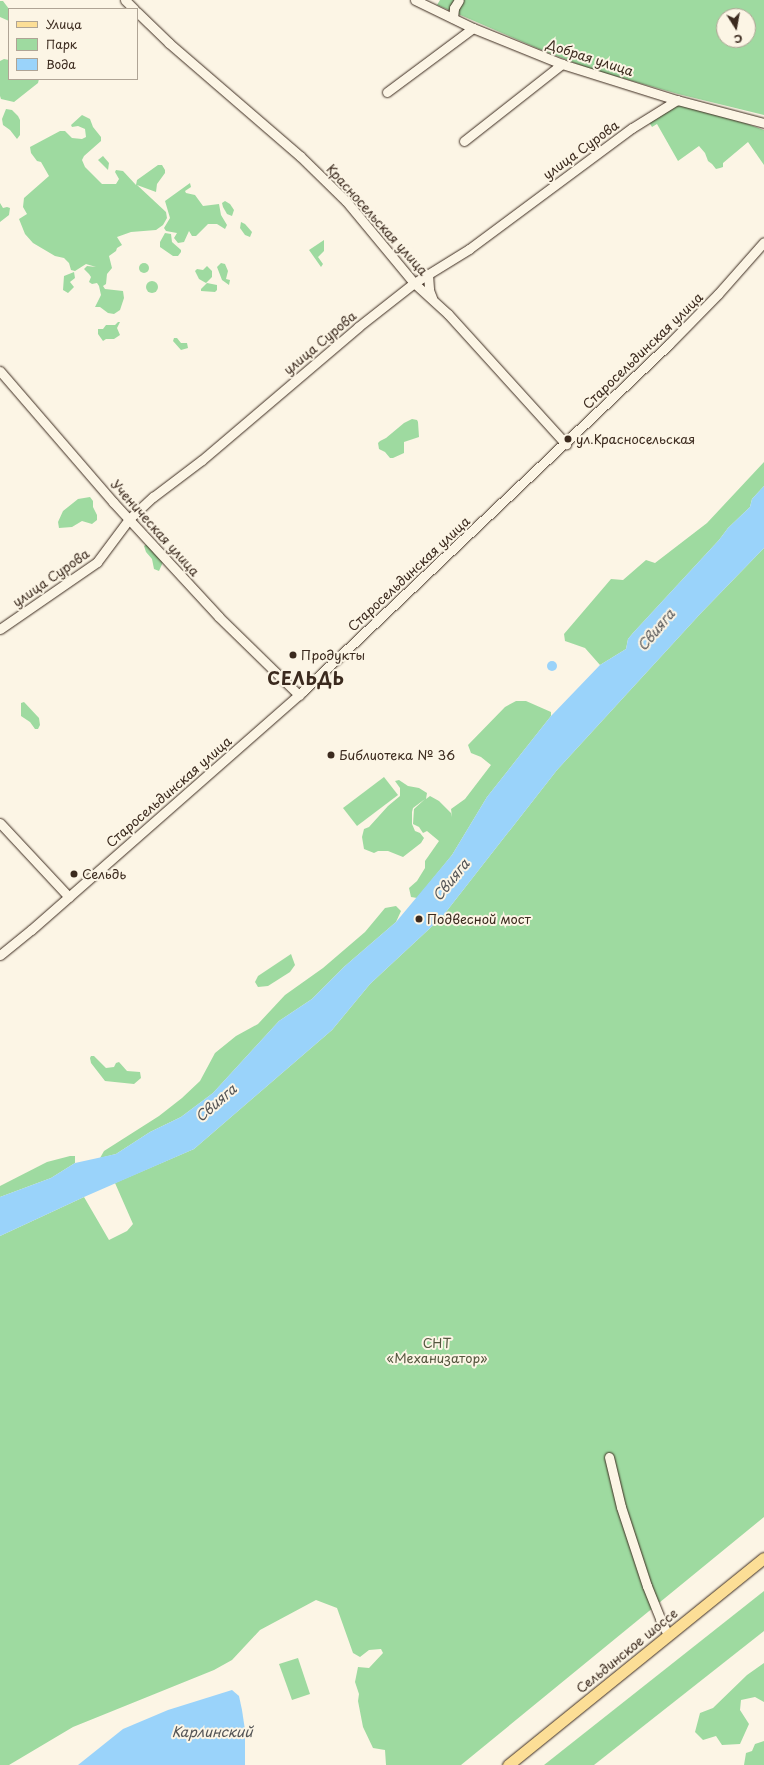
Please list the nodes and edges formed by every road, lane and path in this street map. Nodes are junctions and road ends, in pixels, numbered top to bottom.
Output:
1 (125, 0) edge
2 (415, 0) edge
3 (459, 0) edge
4 (133, 8) edge
5 (138, 13) edge
6 (453, 18) junction
7 (473, 28) junction
8 (562, 64) junction
9 (387, 92) dead end
10 (677, 100) junction
11 (764, 123) edge
12 (464, 141) dead end
13 (764, 242) edge
14 (428, 274) junction
15 (414, 283) junction
16 (432, 300) junction
17 (0, 371) edge
18 (566, 444) junction
19 (128, 519) junction
20 (0, 629) edge
21 (299, 695) junction
22 (0, 823) edge
23 (68, 897) junction
24 (0, 955) edge
25 (609, 1457) dead end
26 (764, 1558) edge
27 (668, 1635) junction
28 (508, 1765) edge

1 - 4 street
2 - 6 street, Добрая улица
3 - 6 street
5 - 15 street, Красносельская улица
6 - 7 street, Добрая улица
7 - 8 street, Добрая улица
7 - 9 street
8 - 10 street, Добрая улица
8 - 12 street
10 - 11 street, Добрая улица
10 - 14 street, улица Сурова
13 - 18 street, Старосельдинская улица
14 - 15 street, улица Сурова
14 - 16 street
15 - 16 street, Красносельская улица
15 - 19 street, улица Сурова
16 - 18 street, Красносельская улица
17 - 19 street, Ученическая улица
18 - 21 street, Старосельдинская улица
19 - 20 street, улица Сурова
19 - 21 street, Ученическая улица
21 - 23 street, Старосельдинская улица
22 - 23 street
23 - 24 street, Старосельдинская улица
25 - 27 street
26 - 27 main road, Сельдинское шоссе
27 - 28 main road, Сельдинское шоссе

